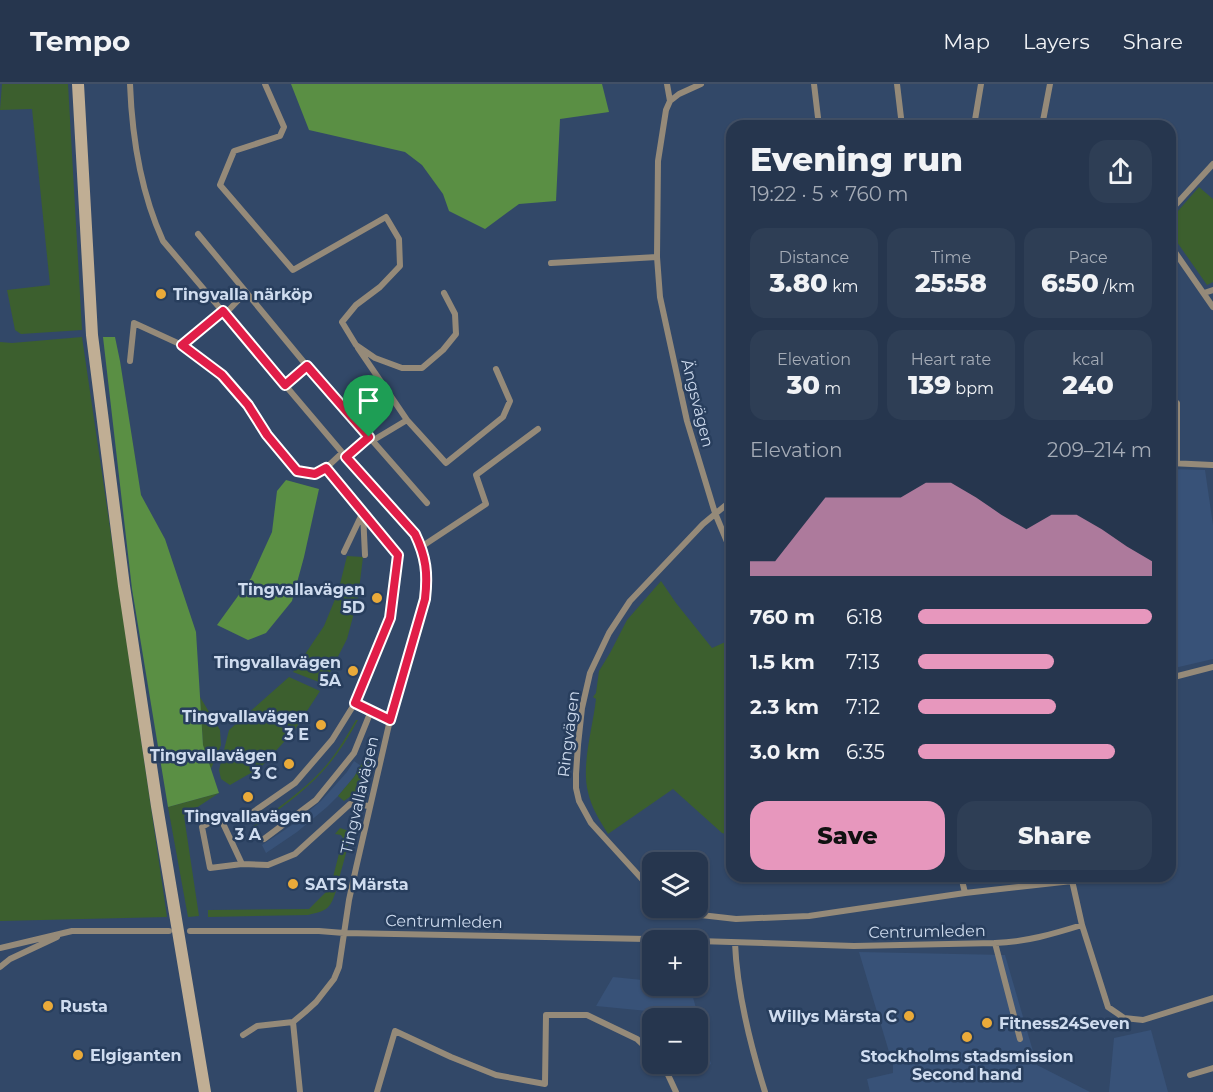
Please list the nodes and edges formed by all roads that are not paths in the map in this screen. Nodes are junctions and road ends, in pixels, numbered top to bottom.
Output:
1 (78, 84) edge
2 (129, 84) edge
3 (265, 84) edge
4 (667, 84) edge
5 (700, 84) edge
6 (814, 84) edge
7 (897, 84) edge
8 (981, 84) edge
9 (1050, 84) edge
10 (670, 101) junction
11 (818, 120) edge
12 (901, 120) edge
13 (975, 120) edge
14 (1043, 120) edge
15 (1213, 164) edge
16 (1176, 204) edge
17 (198, 234) dead end
18 (1176, 253) edge
19 (657, 257) junction
20 (551, 264) dead end
21 (1213, 290) edge
22 (246, 292) junction
23 (444, 293) dead end
24 (1204, 293) junction
25 (1213, 307) edge
26 (224, 312) junction
27 (182, 345) junction
28 (356, 345) junction
29 (130, 361) dead end
30 (307, 366) junction
31 (496, 369) dead end
32 (285, 385) junction
33 (1176, 403) edge
34 (407, 420) junction
35 (538, 429) dead end
36 (1176, 433) edge
37 (371, 439) junction
38 (344, 455) junction
39 (1176, 463) edge
40 (1212, 464) edge
41 (326, 468) junction
42 (1213, 474) edge
43 (427, 503) dead end
44 (726, 504) edge
45 (363, 512) junction
46 (714, 513) junction
47 (726, 540) edge
48 (421, 547) junction
49 (344, 552) dead end
50 (365, 555) dead end
51 (1213, 668) edge
52 (1176, 677) edge
53 (355, 703) junction
54 (370, 711) junction
55 (390, 720) junction
56 (370, 806) junction
57 (249, 815) dead end
58 (264, 838) dead end
59 (242, 864) junction
60 (642, 880) edge
61 (962, 882) edge
62 (1048, 882) edge
63 (1072, 882) edge
64 (965, 893) junction
65 (708, 916) edge
66 (1082, 925) junction
67 (72, 931) junction
68 (169, 931) dead end
69 (190, 931) dead end
70 (344, 933) junction
71 (642, 939) edge
72 (708, 941) edge
73 (735, 943) junction
74 (995, 943) junction
75 (0, 948) edge
76 (0, 967) edge
77 (1213, 998) edge
78 (293, 1022) junction
79 (243, 1035) dead end
80 (1020, 1039) dead end
81 (642, 1044) edge
82 (1213, 1068) edge
83 (668, 1074) edge
84 (1190, 1075) dead end
85 (205, 1092) edge
86 (300, 1092) edge
87 (377, 1092) edge
88 (676, 1092) edge
89 (765, 1092) edge

1 - 85 main road
2 - 26 street, Tingvallavägen
3 - 28 street
4 - 10 street
5 - 10 street
6 - 11 street
7 - 12 street
8 - 13 street
9 - 14 street
10 - 19 street, Ängsvägen
15 - 16 street
17 - 22 street
18 - 24 street
19 - 20 street
19 - 46 street, Ängsvägen
21 - 24 street
22 - 26 street
22 - 30 street
23 - 28 street
24 - 25 street
26 - 27 street
26 - 32 street, Tingvallavägen
27 - 29 street
27 - 41 street
28 - 34 street
30 - 32 street
30 - 37 street
31 - 34 street
32 - 38 street, Tingvallavägen
33 - 36 street
34 - 37 street
35 - 48 street
37 - 38 street
37 - 43 street
38 - 41 street
38 - 48 street, Tingvallavägen
39 - 40 street
40 - 42 street
41 - 45 street
44 - 46 street, Ringvägen
45 - 49 street
45 - 50 street
45 - 53 street
46 - 47 street, Ängsvägen
46 - 60 street, Ringvägen
48 - 55 street, Tingvallavägen
51 - 52 street
53 - 54 street
53 - 57 street
54 - 55 street
54 - 58 street
55 - 56 street, Tingvallavägen
56 - 59 street
56 - 70 street, Tingvallavägen
59 - 59 street
61 - 64 street
62 - 64 street
63 - 66 street
64 - 65 street
66 - 74 street, Centrumleden
66 - 77 street
67 - 68 street
67 - 75 street
67 - 76 street
69 - 70 street, Centrumleden
70 - 71 street, Centrumleden
70 - 78 street, Tingvallavägen
72 - 73 street, Centrumleden
73 - 74 street, Centrumleden
73 - 89 street
74 - 80 street
78 - 79 street
78 - 86 street
81 - 87 street
82 - 84 street
83 - 88 street

